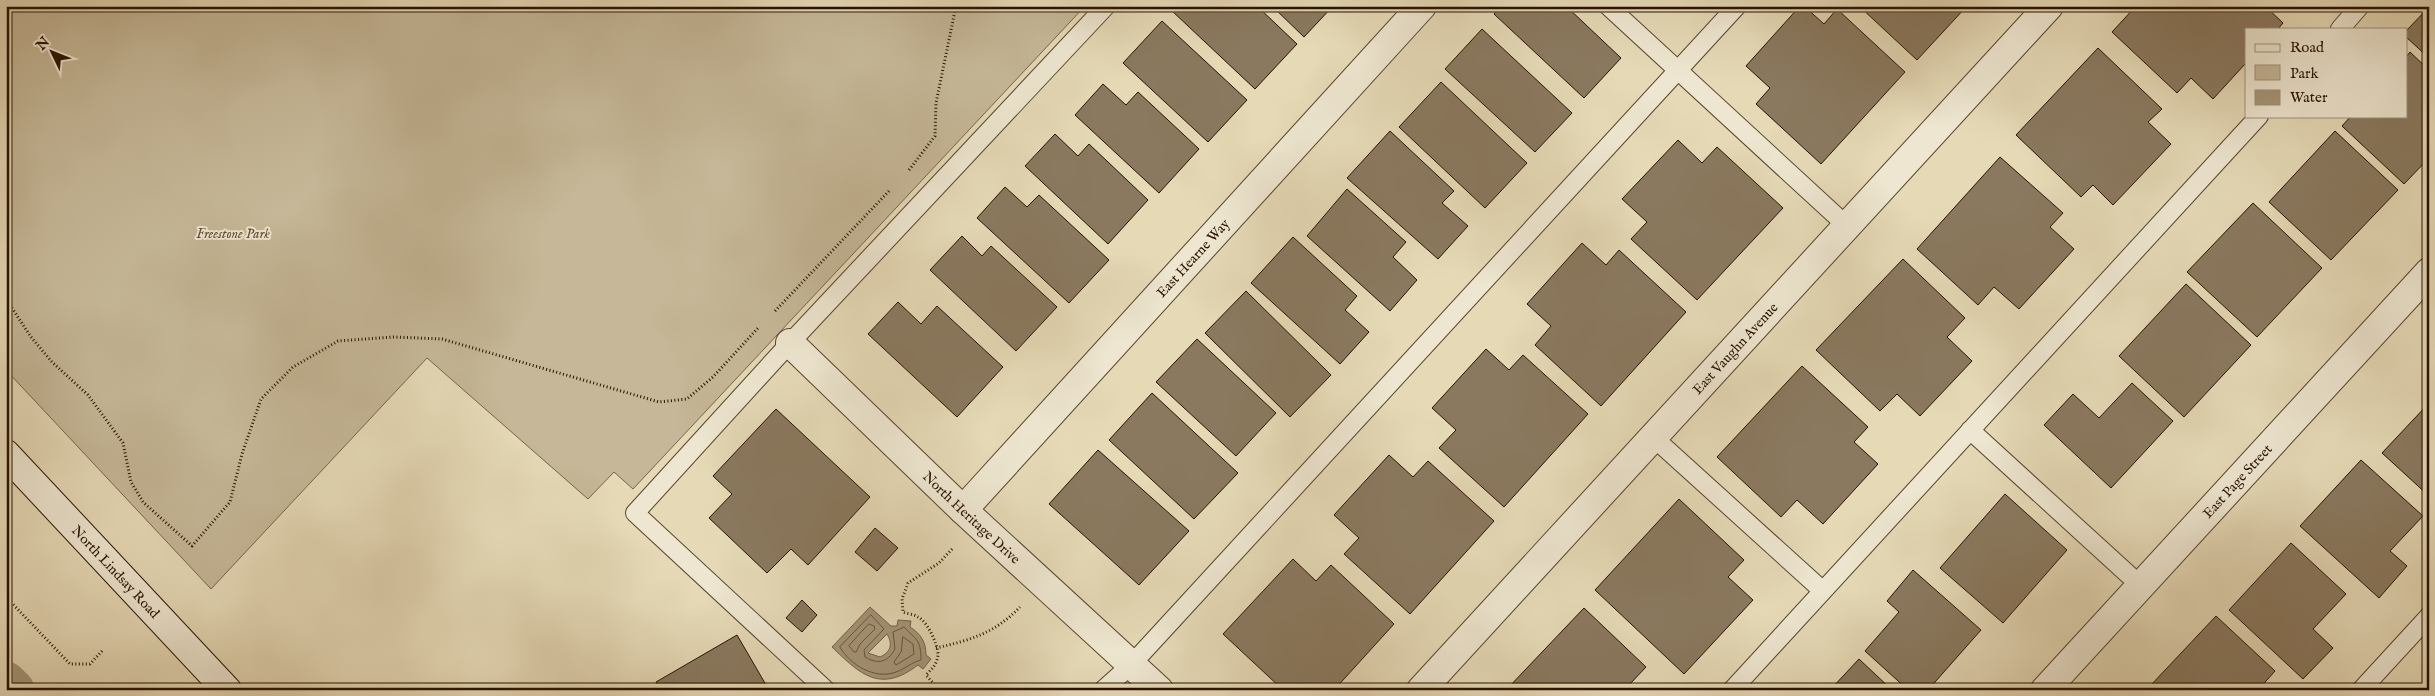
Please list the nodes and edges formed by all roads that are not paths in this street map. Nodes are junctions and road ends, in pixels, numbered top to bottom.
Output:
1 (1106, 6) edge
2 (1422, 6) edge
3 (1608, 6) edge
4 (1737, 6) edge
5 (2050, 6) edge
6 (2360, 6) edge
7 (2341, 28) edge
8 (1678, 70) junction
9 (2257, 118) edge
10 (1847, 226) junction
11 (2429, 272) edge
12 (790, 343) junction
13 (1970, 430) junction
14 (1653, 436) junction
15 (6, 454) edge
16 (970, 516) junction
17 (2141, 586) junction
18 (1822, 591) junction
19 (2429, 616) edge
20 (1131, 665) junction
21 (227, 690) edge
22 (826, 690) edge
23 (1103, 690) edge
24 (1159, 690) edge
25 (1421, 690) edge
26 (1732, 690) edge
27 (2045, 690) edge
28 (2361, 690) edge

1 - 12 lane
2 - 16 street, East Hearne Way
3 - 8 lane
4 - 8 lane
5 - 10 street, East Vaughn Avenue
6 - 7 lane
8 - 10 lane
8 - 20 lane
9 - 13 lane
10 - 14 street, East Vaughn Avenue
11 - 17 street, East Page Street
12 - 16 street, North Heritage Drive
12 - 22 lane
13 - 17 lane
13 - 18 lane
14 - 18 lane
14 - 25 street, East Vaughn Avenue
15 - 21 street, North Lindsay Road
16 - 20 street, North Heritage Drive
17 - 27 street, East Page Street
18 - 26 lane
19 - 28 lane
20 - 23 lane
20 - 24 street, North Heritage Drive

